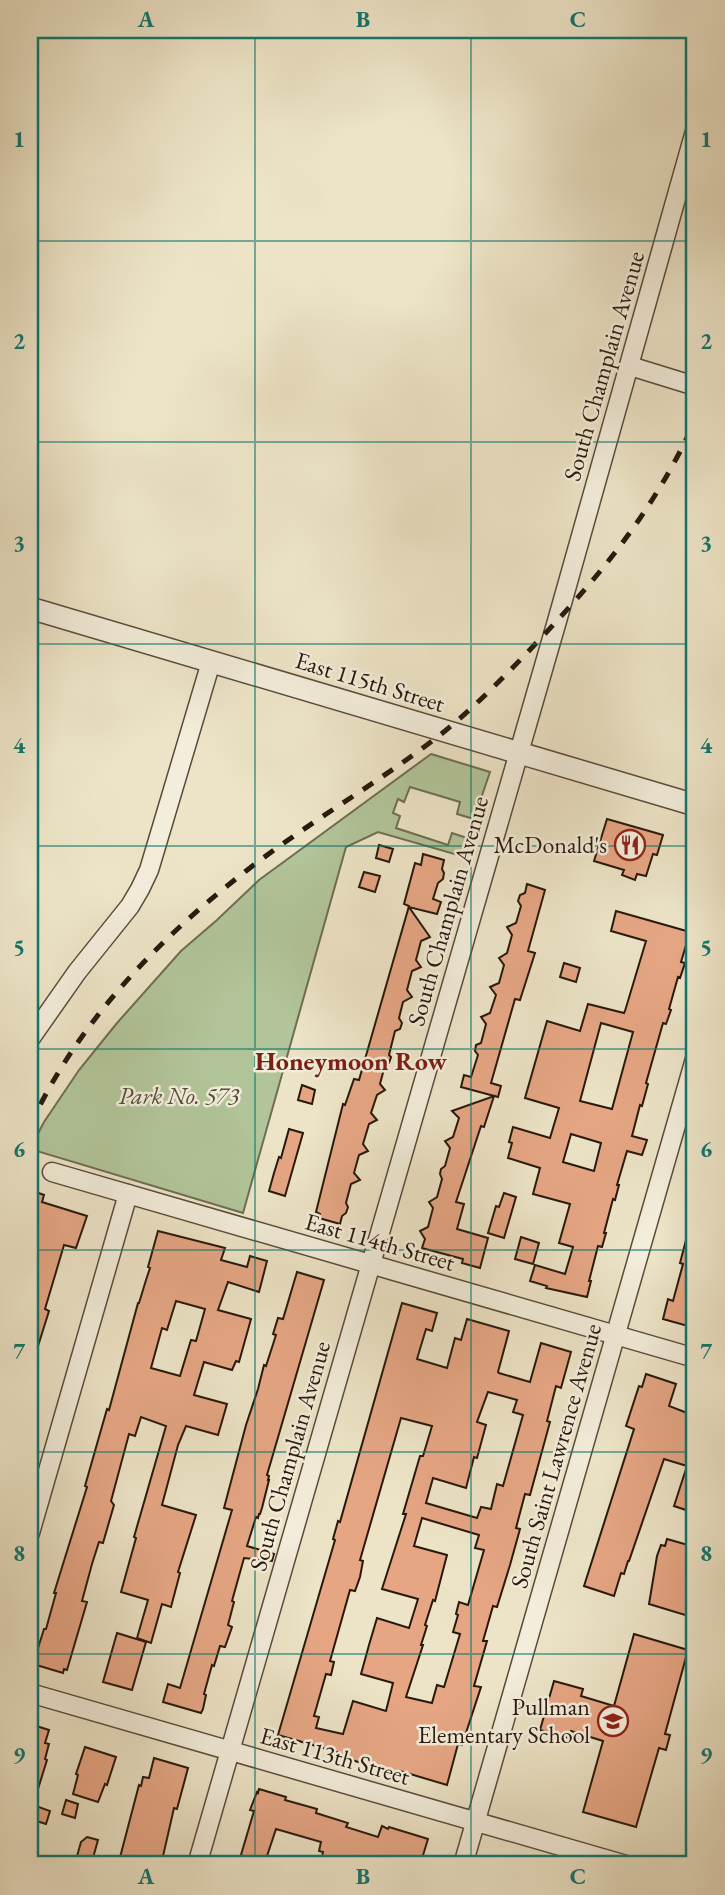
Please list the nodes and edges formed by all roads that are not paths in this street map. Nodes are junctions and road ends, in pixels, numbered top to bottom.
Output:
1 (695, 131) edge
2 (630, 366) junction
3 (695, 386) edge
4 (30, 608) edge
5 (211, 662) junction
6 (519, 753) junction
7 (695, 804) edge
8 (30, 1039) edge
9 (695, 1059) edge
10 (52, 1172) dead end
11 (128, 1194) junction
12 (371, 1265) junction
13 (616, 1335) junction
14 (695, 1358) edge
15 (30, 1533) edge
16 (30, 1693) edge
17 (230, 1751) junction
18 (476, 1822) junction
19 (197, 1865) edge
20 (463, 1865) edge
21 (626, 1865) edge

1 - 2 street, South Champlain Avenue
2 - 3 street
2 - 6 street, South Champlain Avenue
4 - 5 street, East 115th Street
5 - 6 street, East 115th Street
5 - 8 street
6 - 7 street, East 115th Street
6 - 12 street, South Champlain Avenue
9 - 13 street, South Saint Lawrence Avenue
10 - 11 street, East 114th Street
11 - 12 street, East 114th Street
11 - 15 street
12 - 13 street, East 114th Street
12 - 17 street, South Champlain Avenue
13 - 14 street, East 114th Street
13 - 18 street, South Saint Lawrence Avenue
16 - 17 street, East 113th Street
17 - 18 street, East 113th Street
17 - 19 street, South Champlain Avenue
18 - 20 street, South Saint Lawrence Avenue
18 - 21 street, East 113th Street

